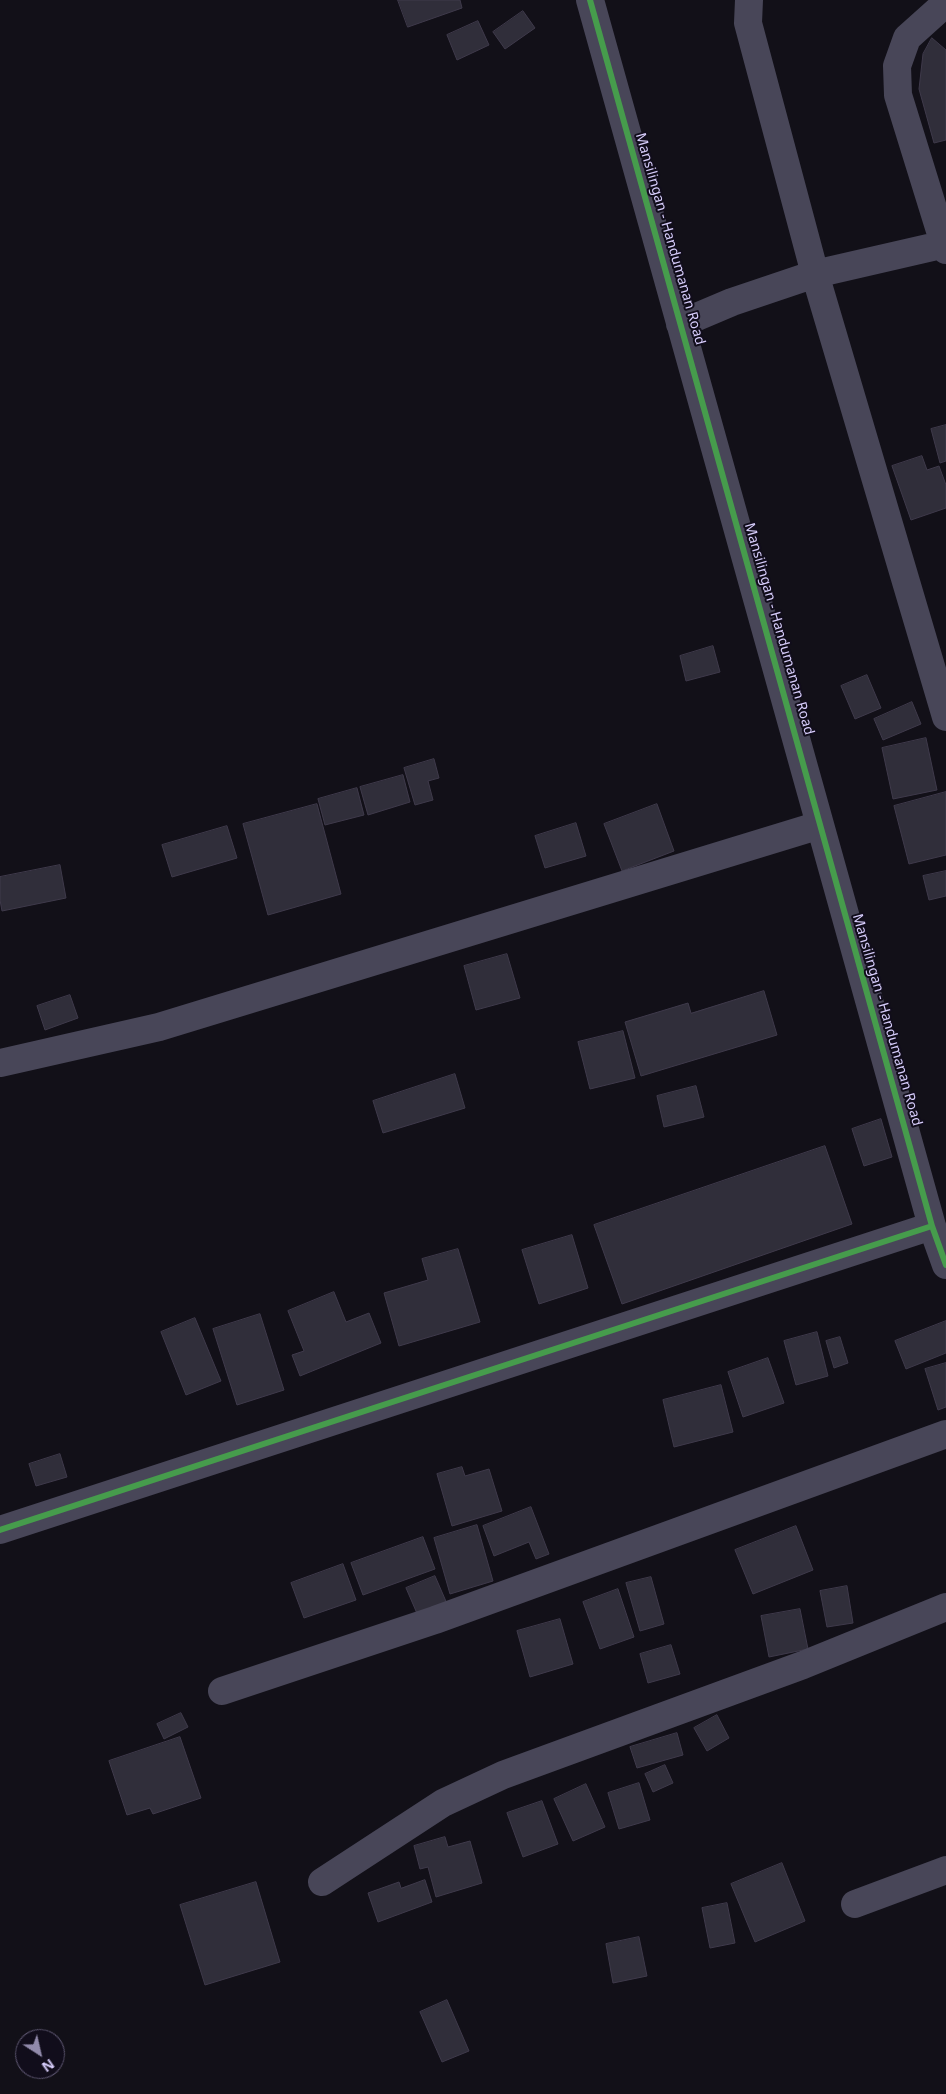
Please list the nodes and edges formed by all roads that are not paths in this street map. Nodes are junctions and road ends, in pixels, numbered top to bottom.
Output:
1 (590, 0) edge
2 (750, 0) edge
3 (946, 3) edge
4 (945, 247) edge
5 (815, 274) junction
6 (680, 324) junction
7 (946, 717) edge
8 (820, 825) junction
9 (0, 1063) edge
10 (932, 1226) junction
11 (946, 1265) edge
12 (946, 1434) edge
13 (0, 1530) edge
14 (946, 1607) edge
15 (222, 1691) dead end
16 (946, 1870) edge
17 (322, 1882) dead end
18 (855, 1904) dead end

1 - 6 street, Mansilingan - Handumanan Road
2 - 5 street
3 - 4 street
4 - 5 street
5 - 6 street
5 - 7 street
6 - 8 street, Mansilingan - Handumanan Road
8 - 9 street
8 - 10 street, Mansilingan - Handumanan Road
10 - 11 street, Mansilingan - Handumanan Road
10 - 13 street
12 - 15 street
14 - 17 street
16 - 18 street

